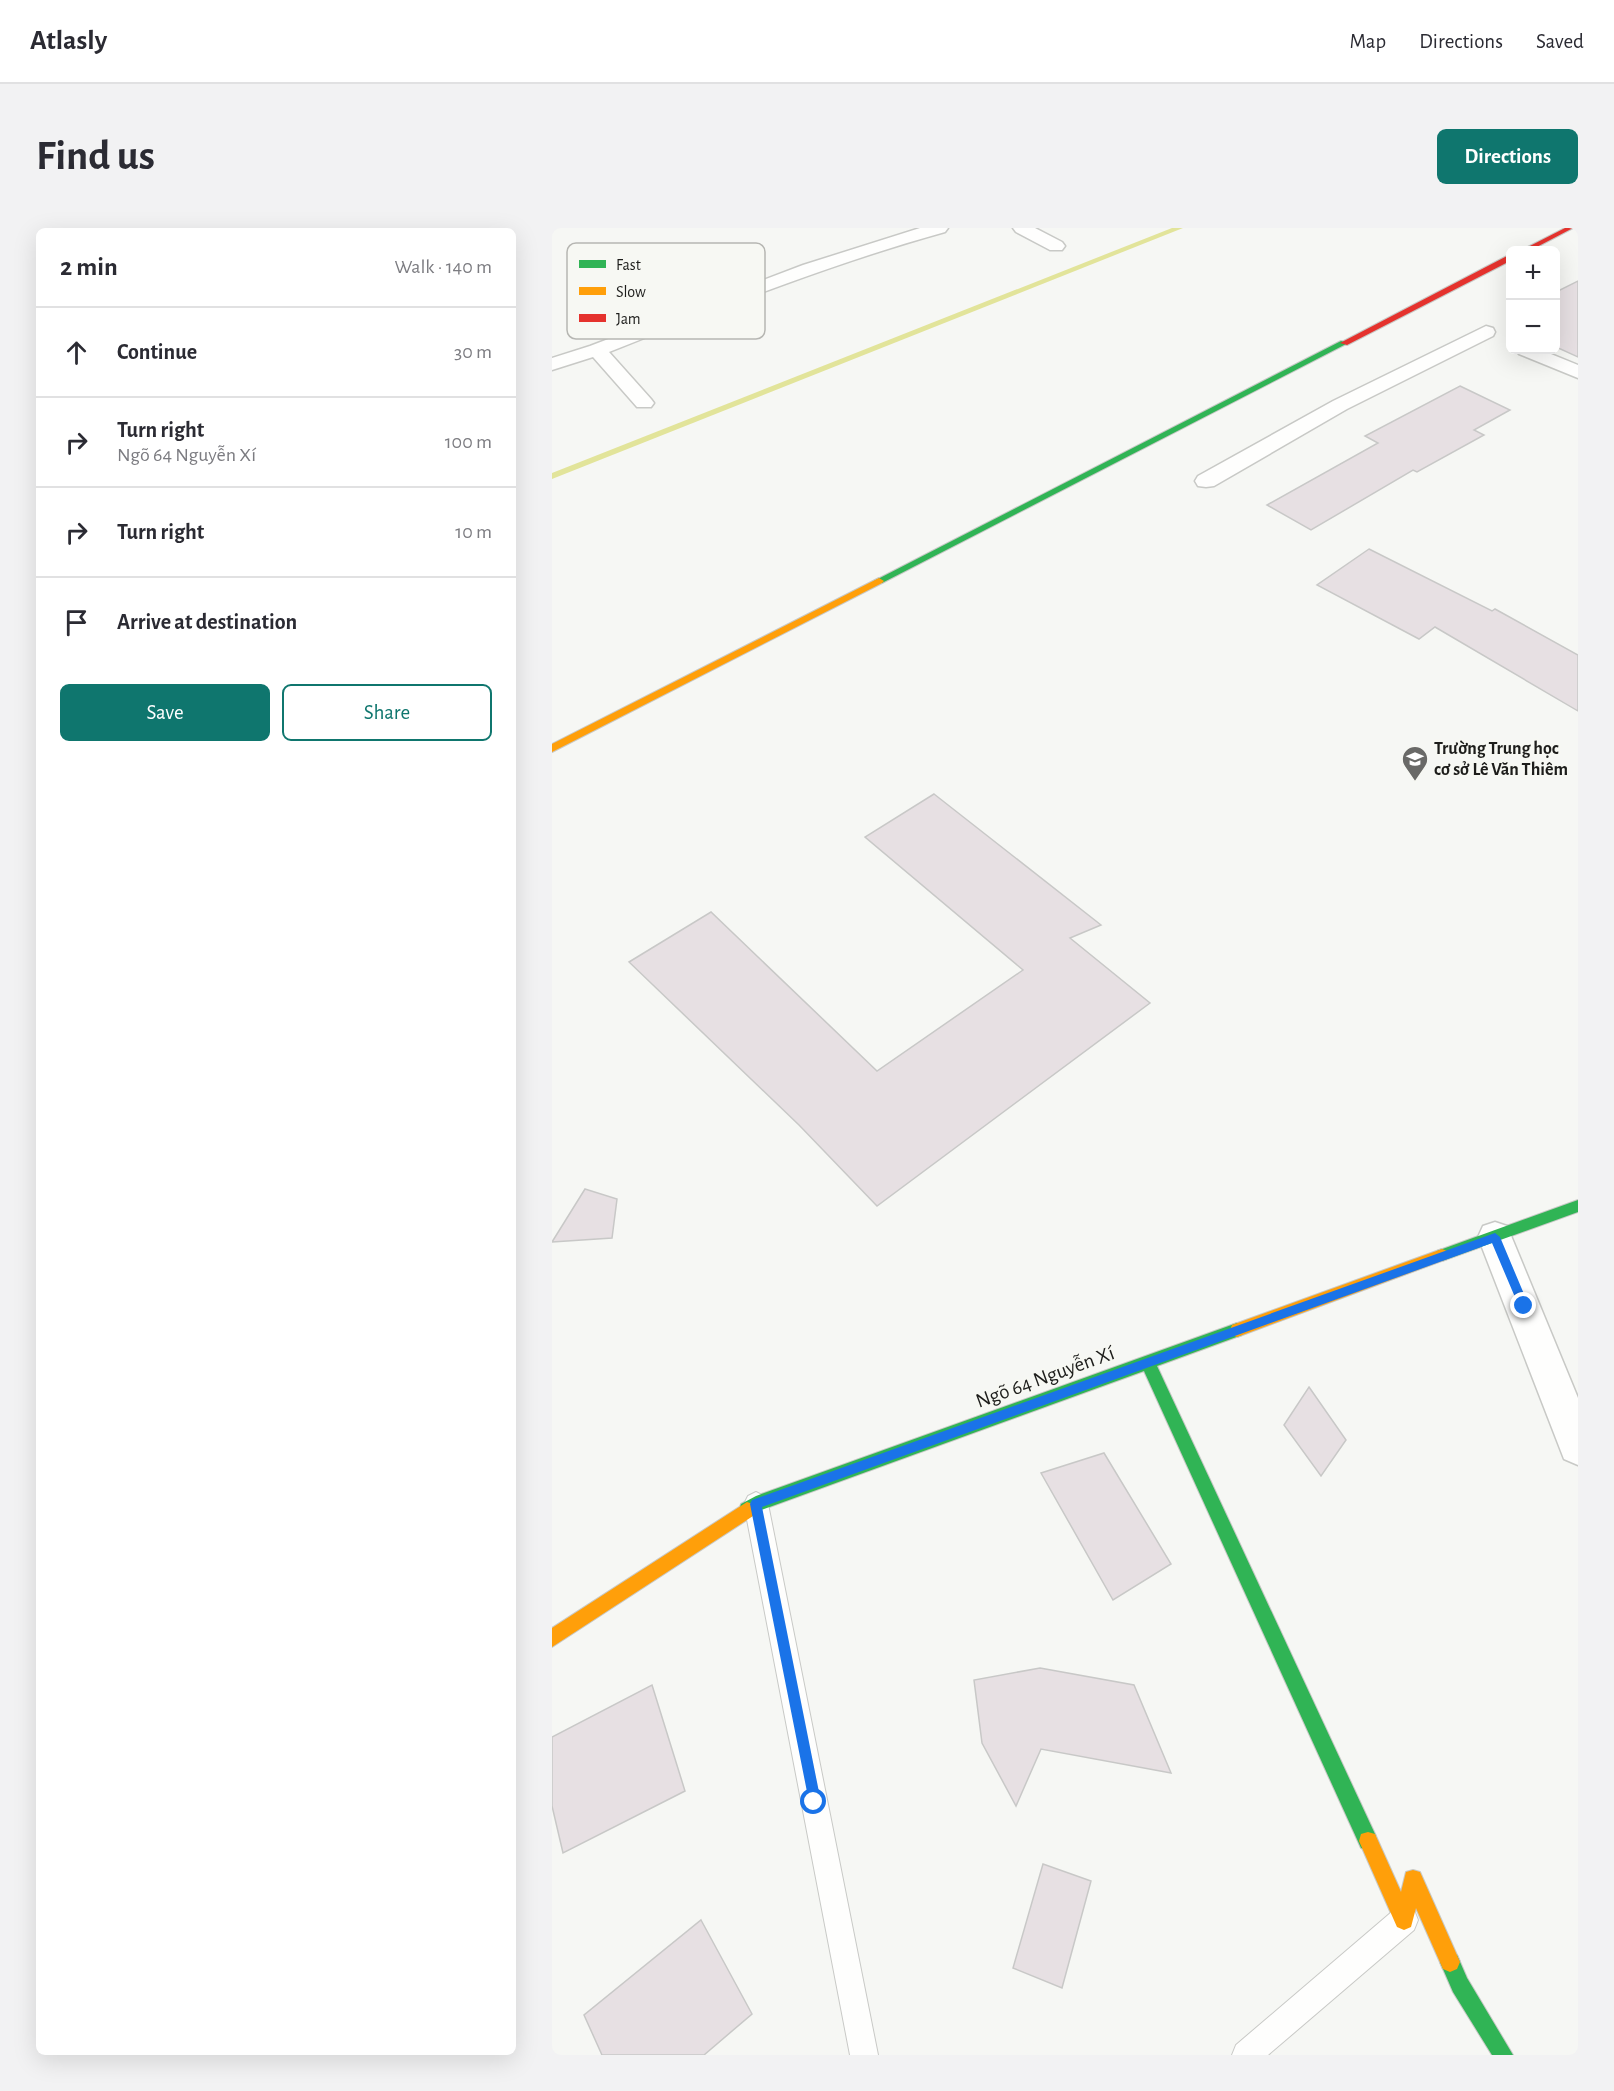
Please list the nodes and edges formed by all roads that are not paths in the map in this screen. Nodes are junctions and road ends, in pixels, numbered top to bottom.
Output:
1 (939, 228) edge
2 (1022, 228) edge
3 (1570, 228) edge
4 (1056, 246) dead end
5 (1534, 246) edge
6 (1506, 260) edge
7 (765, 284) edge
8 (1460, 321) dead end
9 (625, 339) edge
10 (597, 350) junction
11 (1536, 354) edge
12 (552, 364) edge
13 (1578, 372) edge
14 (644, 403) dead end
15 (1206, 481) dead end
16 (552, 748) edge
17 (1578, 1206) edge
18 (1495, 1237) junction
19 (1148, 1362) junction
20 (1578, 1446) edge
21 (756, 1504) junction
22 (552, 1638) edge
23 (1404, 1920) junction
24 (864, 2055) edge
25 (1246, 2055) edge
26 (1503, 2055) edge

1 - 7 street
2 - 4 street
3 - 5 street
6 - 16 street
8 - 15 street
9 - 10 street
10 - 12 street
10 - 14 street
11 - 13 street
17 - 18 street, Ngõ 64 Nguyễn Xí
18 - 19 street, Ngõ 64 Nguyễn Xí
18 - 20 street
19 - 21 street, Ngõ 64 Nguyễn Xí
19 - 23 street
21 - 22 street, Ngõ 64 Nguyễn Xí
21 - 24 lane
23 - 25 lane
23 - 26 street

